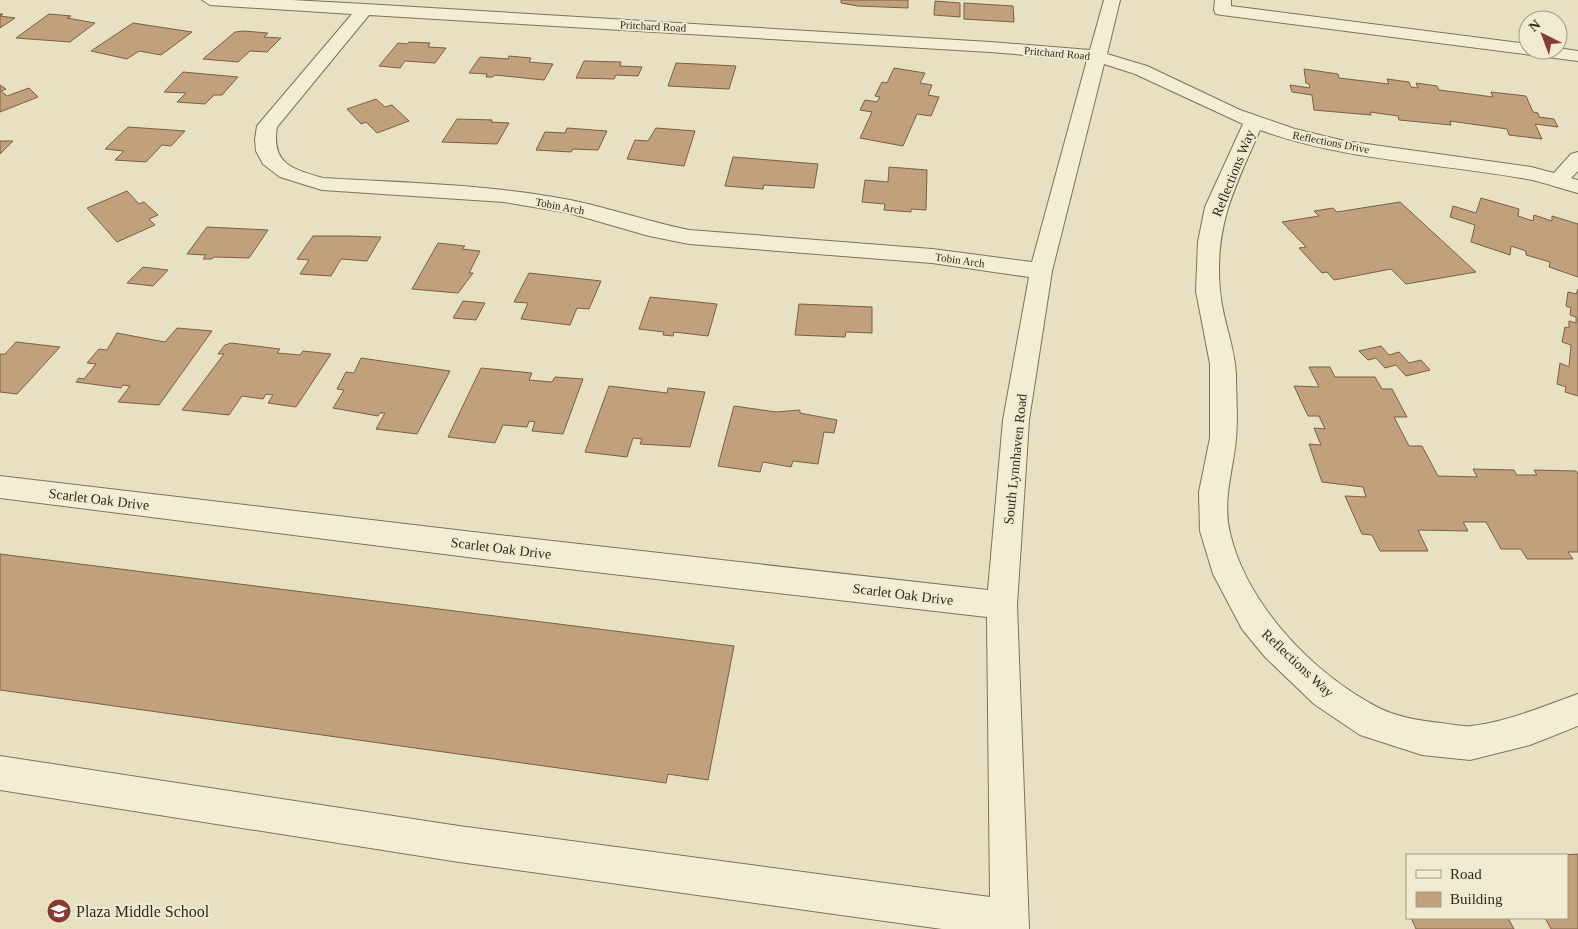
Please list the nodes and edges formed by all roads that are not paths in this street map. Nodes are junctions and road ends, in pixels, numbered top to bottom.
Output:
1 (210, 0) edge
2 (1223, 0) edge
3 (1115, 4) edge
4 (365, 9) junction
5 (1518, 48) edge
6 (1096, 57) junction
7 (1254, 122) junction
8 (1578, 158) edge
9 (1569, 184) edge
10 (1041, 272) junction
11 (0, 487) edge
12 (1002, 605) junction
13 (1578, 710) edge
14 (0, 773) edge
15 (1010, 924) edge

1 - 4 street, Pritchard Road
2 - 5 street
3 - 6 street, South Lynnhaven Road
4 - 6 street, Pritchard Road
4 - 10 street, Tobin Arch
6 - 7 street, Reflections Drive
6 - 10 street, South Lynnhaven Road
7 - 9 street, Reflections Drive
7 - 13 street, Reflections Way
8 - 9 street
10 - 12 street, South Lynnhaven Road
11 - 12 street, Scarlet Oak Drive
12 - 15 street, South Lynnhaven Road
14 - 15 street

